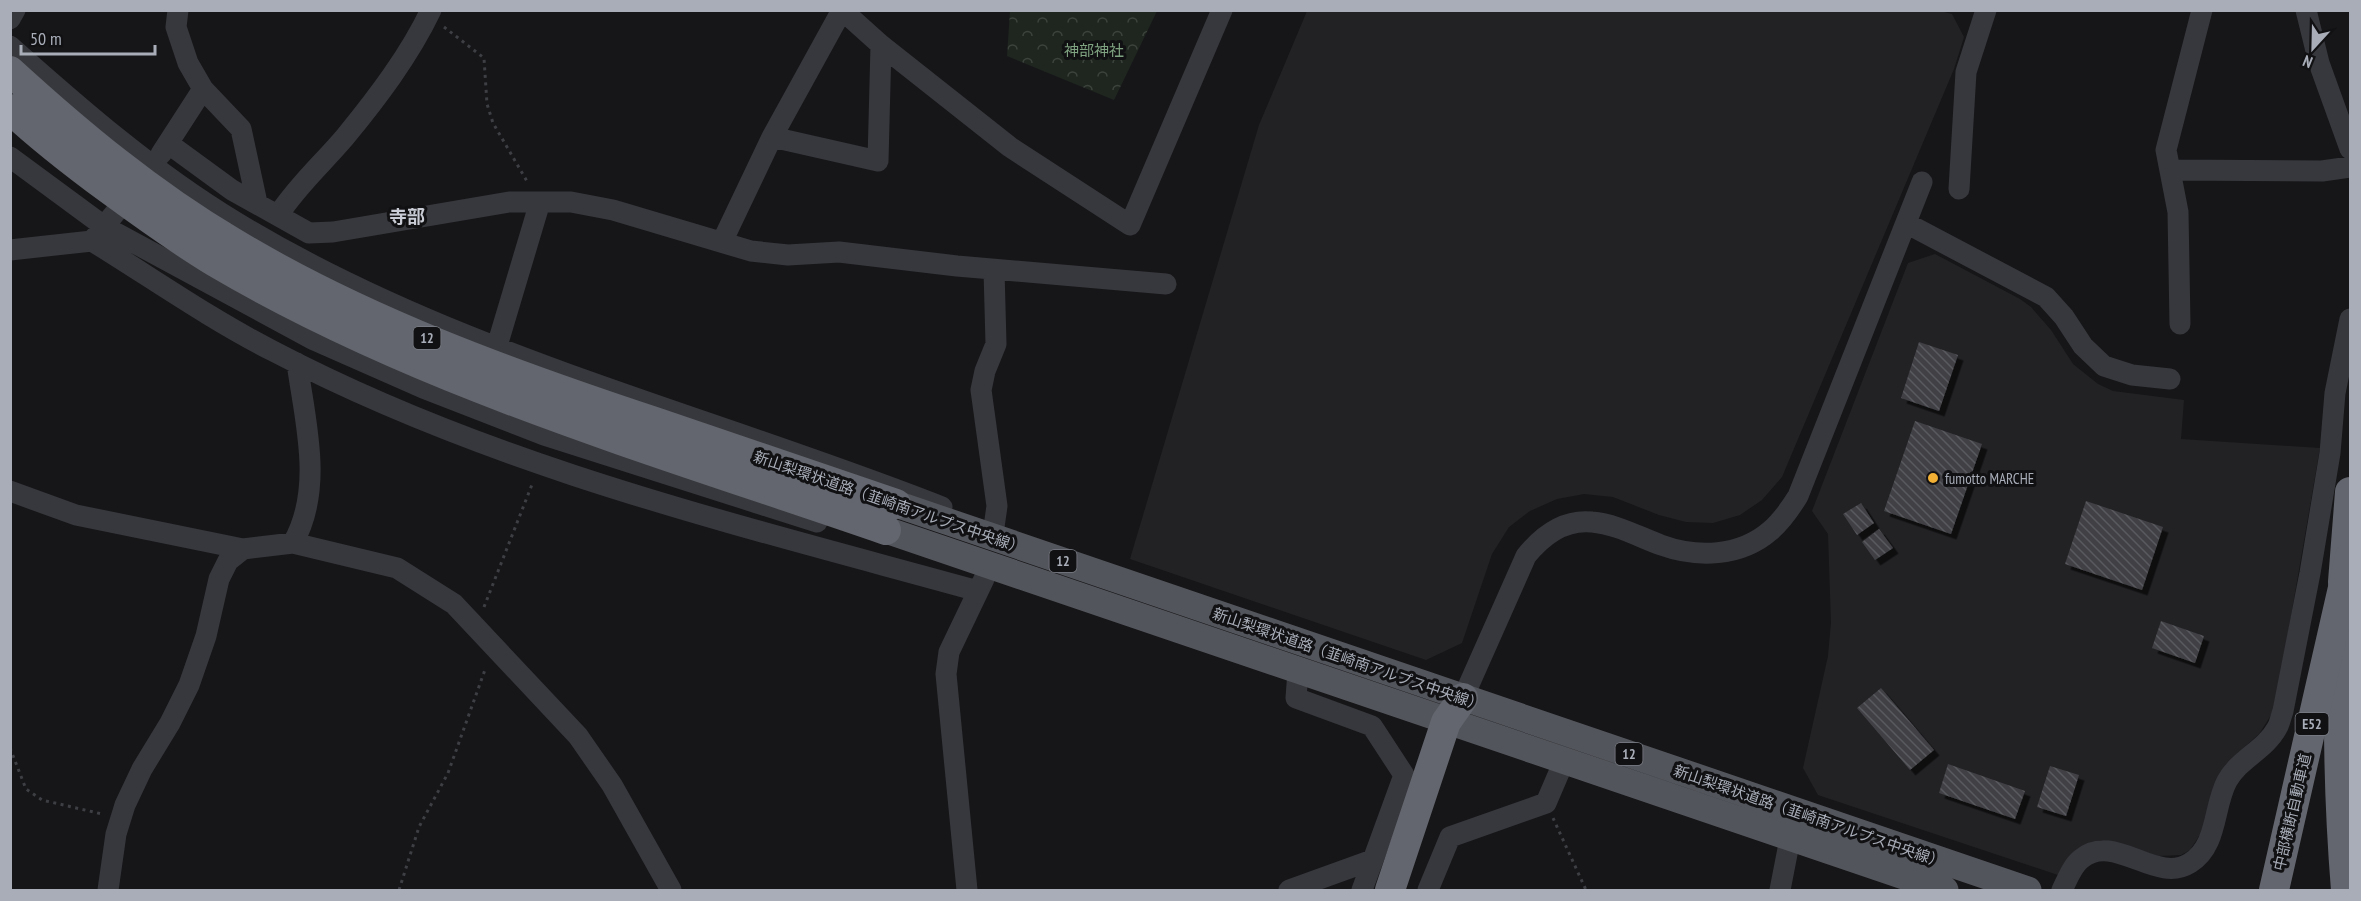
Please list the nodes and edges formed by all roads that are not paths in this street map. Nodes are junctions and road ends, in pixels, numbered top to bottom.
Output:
1 (15, 10) edge
2 (178, 10) edge
3 (842, 10) edge
4 (1222, 10) edge
5 (1986, 10) edge
6 (2202, 10) edge
7 (2306, 10) edge
8 (430, 13) edge
9 (10, 19) edge
10 (881, 45) junction
11 (10, 46) edge
12 (10, 71) edge
13 (203, 89) junction
14 (10, 109) edge
15 (772, 137) junction
16 (169, 144) junction
17 (2350, 148) edge
18 (10, 157) edge
19 (153, 166) junction
20 (2350, 167) edge
21 (2170, 170) junction
22 (1922, 182) dead end
23 (1959, 189) dead end
24 (540, 202) junction
25 (257, 203) junction
26 (279, 214) junction
27 (1906, 222) junction
28 (99, 234) junction
29 (722, 242) junction
30 (10, 250) edge
31 (994, 270) junction
32 (1166, 284) dead end
33 (2350, 319) edge
34 (2180, 324) dead end
35 (497, 346) junction
36 (297, 363) junction
37 (2170, 379) dead end
38 (2343, 394) edge
39 (10, 491) edge
40 (2350, 492) edge
41 (891, 517) junction
42 (994, 527) junction
43 (293, 543) junction
44 (243, 549) junction
45 (2350, 557) edge
46 (2350, 571) edge
47 (983, 582) junction
48 (1230, 618) junction
49 (1160, 624) junction
50 (2328, 653) junction
51 (1298, 670) junction
52 (1457, 716) junction
53 (1564, 761) junction
54 (1795, 811) junction
55 (1791, 837) junction
56 (1372, 860) junction
57 (108, 891) edge
58 (671, 891) edge
59 (967, 891) edge
60 (1289, 891) edge
61 (1362, 891) edge
62 (1390, 891) edge
63 (1407, 891) edge
64 (1428, 891) edge
65 (1780, 891) edge
66 (1945, 891) edge
67 (2028, 891) edge
68 (2062, 891) edge
69 (2264, 891) edge
70 (2274, 891) edge
71 (2289, 891) edge
72 (2346, 891) edge

1 - 9 street
2 - 13 street
3 - 10 street
3 - 15 street
4 - 10 street
5 - 23 street
6 - 21 street
7 - 17 street
8 - 26 street
10 - 15 street
11 - 19 street
12 - 41 highway, 新山梨環状道路（韮崎南アルプス中央線） / 12, bridge
13 - 16 street
13 - 25 street
14 - 41 highway, 新山梨環状道路（韮崎南アルプス中央線） / 12, bridge
15 - 29 street
16 - 19 street
16 - 25 street
18 - 28 street
19 - 28 street
19 - 35 street
20 - 21 street
21 - 34 street
22 - 27 street
24 - 26 street
24 - 29 street
24 - 35 street
25 - 26 street
27 - 37 street
27 - 52 street
28 - 30 street
28 - 36 street
28 - 47 street
29 - 31 street
31 - 32 street
31 - 42 street
33 - 38 street
35 - 42 street
36 - 43 street
36 - 47 street
38 - 68 street
39 - 44 street
40 - 72 highway
41 - 48 main road, 新山梨環状道路（韮崎南アルプス中央線） / 12
41 - 49 main road, 新山梨環状道路（韮崎南アルプス中央線） / 12
42 - 48 street
43 - 44 street
43 - 58 street
44 - 57 street
45 - 50 highway, 中部横断自動車道 / E52, bridge
46 - 71 highway, 中部横断自動車道 / E52, bridge
47 - 49 street
47 - 59 street
48 - 52 main road, 新山梨環状道路（韮崎南アルプス中央線） / 12
49 - 51 main road, 新山梨環状道路（韮崎南アルプス中央線） / 12
50 - 69 highway, bridge
50 - 70 highway, 中部横断自動車道 / E52, bridge
51 - 52 main road, 新山梨環状道路（韮崎南アルプス中央線） / 12
51 - 56 street
52 - 53 main road, 新山梨環状道路（韮崎南アルプス中央線） / 12
52 - 54 main road, 新山梨環状道路（韮崎南アルプス中央線） / 12
52 - 62 highway
52 - 63 highway
53 - 55 main road, 新山梨環状道路（韮崎南アルプス中央線） / 12
53 - 64 street
54 - 55 street
54 - 67 main road, 新山梨環状道路（韮崎南アルプス中央線） / 12
55 - 65 street
55 - 66 main road, 新山梨環状道路（韮崎南アルプス中央線） / 12
56 - 60 street
56 - 61 street

